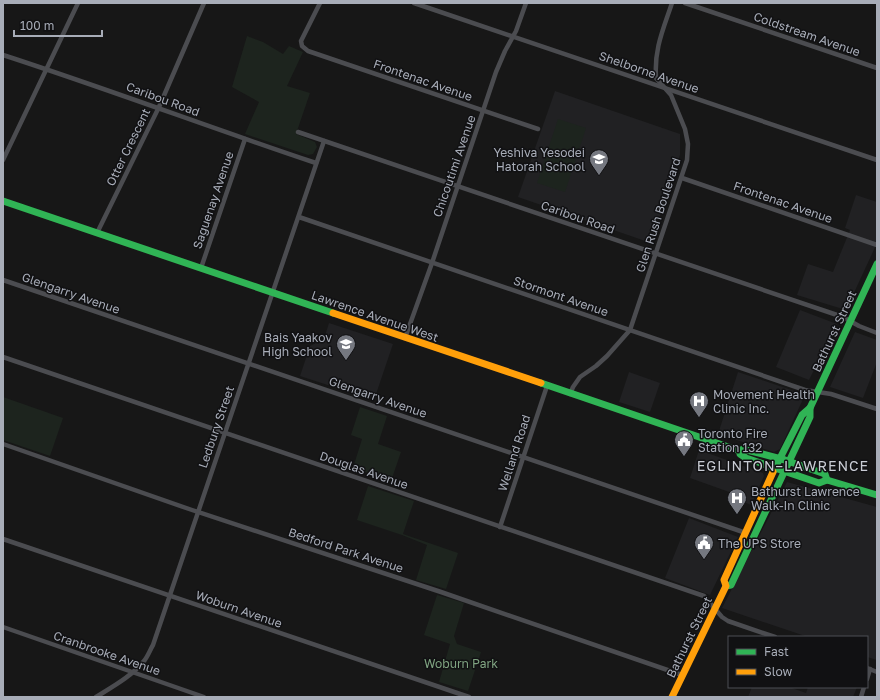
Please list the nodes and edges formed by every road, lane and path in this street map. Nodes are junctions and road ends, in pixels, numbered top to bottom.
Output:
1 (78, 3) edge
2 (204, 3) edge
3 (320, 3) edge
4 (414, 3) edge
5 (526, 3) edge
6 (672, 3) edge
7 (685, 3) edge
8 (513, 36) junction
9 (3, 55) edge
10 (877, 68) edge
11 (46, 69) junction
12 (663, 87) junction
13 (159, 107) junction
14 (483, 111) junction
15 (538, 130) dead end
16 (298, 132) dead end
17 (245, 139) junction
18 (324, 141) junction
19 (3, 160) edge
20 (877, 160) edge
21 (316, 163) junction
22 (682, 178) junction
23 (457, 187) junction
24 (3, 201) edge
25 (299, 217) junction
26 (97, 233) junction
27 (877, 245) edge
28 (656, 254) junction
29 (432, 263) junction
30 (877, 264) edge
31 (201, 268) junction
32 (3, 280) edge
33 (272, 293) junction
34 (850, 322) junction
35 (630, 330) junction
36 (877, 333) edge
37 (405, 338) junction
38 (3, 357) edge
39 (249, 364) junction
40 (547, 386) junction
41 (818, 392) junction
42 (570, 394) junction
43 (810, 408) junction
44 (877, 409) edge
45 (224, 433) junction
46 (3, 444) edge
47 (740, 451) junction
48 (523, 456) junction
49 (780, 458) junction
50 (790, 461) junction
51 (776, 468) junction
52 (785, 472) junction
53 (827, 480) junction
54 (877, 495) edge
55 (199, 512) junction
56 (500, 527) junction
57 (746, 533) junction
58 (3, 539) edge
59 (726, 586) junction
60 (170, 596) junction
61 (715, 608) junction
62 (3, 627) edge
63 (772, 636) edge
64 (869, 669) edge
65 (132, 672) junction
66 (877, 672) edge
67 (682, 675) junction
68 (96, 697) edge
69 (204, 697) edge
70 (469, 697) edge
71 (672, 697) edge

1 - 11 street
2 - 13 street, Otter Crescent
3 - 14 street, Frontenac Avenue
4 - 8 street, Shelborne Avenue
5 - 8 street, Chicoutimi Avenue
6 - 12 street, Glen Rush Boulevard
7 - 10 street, Coldstream Avenue
8 - 12 street, Shelborne Avenue
8 - 14 street, Chicoutimi Avenue
9 - 11 street, Caribou Road
11 - 13 street, Caribou Road
11 - 19 street
12 - 20 street, Shelborne Avenue
12 - 22 street, Glen Rush Boulevard
13 - 17 street, Caribou Road
13 - 26 street, Otter Crescent
14 - 15 street, Frontenac Avenue
14 - 23 street, Chicoutimi Avenue
16 - 18 street, Caribou Road
17 - 21 street, Caribou Road
17 - 31 street, Saguenay Avenue
18 - 21 street, Ledbury Street
18 - 23 street, Caribou Road
21 - 25 street, Ledbury Street
22 - 27 street, Frontenac Avenue
22 - 28 street, Glen Rush Boulevard
23 - 28 street, Caribou Road
23 - 29 street, Chicoutimi Avenue
24 - 26 main road, Lawrence Avenue West
25 - 29 street, Stormont Avenue
25 - 33 street, Ledbury Street
26 - 31 main road, Lawrence Avenue West
28 - 34 street, Caribou Road
28 - 35 street, Glen Rush Boulevard
29 - 35 street, Stormont Avenue
29 - 37 street, Chicoutimi Avenue
30 - 34 main road, Bathurst Street
31 - 33 main road, Lawrence Avenue West
32 - 39 street, Glengarry Avenue
33 - 37 main road, Lawrence Avenue West
33 - 39 street, Ledbury Street
34 - 36 street, Caribou Road
34 - 41 main road, Bathurst Street
35 - 41 street, Stormont Avenue
35 - 42 street, Glen Rush Boulevard
37 - 40 main road, Lawrence Avenue West
38 - 45 street, Douglas Avenue
39 - 45 street, Ledbury Street
39 - 48 street, Glengarry Avenue
40 - 42 main road, Lawrence Avenue West
40 - 48 street, Welland Road
41 - 43 main road, Bathurst Street
41 - 44 street, Stormont Avenue
42 - 47 main road, Lawrence Avenue West
43 - 49 main road, Bathurst Street
43 - 50 main road, Bathurst Street
45 - 55 street, Ledbury Street
45 - 56 street, Douglas Avenue
46 - 55 street, Bedford Park Avenue
47 - 49 main road, Lawrence Avenue West
47 - 51 main road, Lawrence Avenue West
48 - 56 street, Welland Road
48 - 57 street, Glengarry Avenue
49 - 50 main road, Lawrence Avenue West
49 - 51 main road, Bathurst Street
50 - 52 main road, Bathurst Street
50 - 53 main road, Lawrence Avenue West
51 - 52 main road, Lawrence Avenue West
51 - 57 main road, Bathurst Street
52 - 53 main road, Lawrence Avenue West
52 - 59 main road, Bathurst Street
53 - 54 main road, Lawrence Avenue West
55 - 60 street, Ledbury Street
55 - 67 street, Bedford Park Avenue
56 - 61 street, Douglas Avenue
57 - 59 main road, Bathurst Street
58 - 60 street, Woburn Avenue
59 - 61 main road, Bathurst Street
60 - 65 street, Ledbury Street
60 - 70 street, Woburn Avenue
61 - 63 street, Douglas Avenue
61 - 67 main road, Bathurst Street
62 - 65 street, Cranbrooke Avenue
64 - 66 street
65 - 68 street, Ledbury Street
65 - 69 street, Cranbrooke Avenue
67 - 71 main road, Bathurst Street

